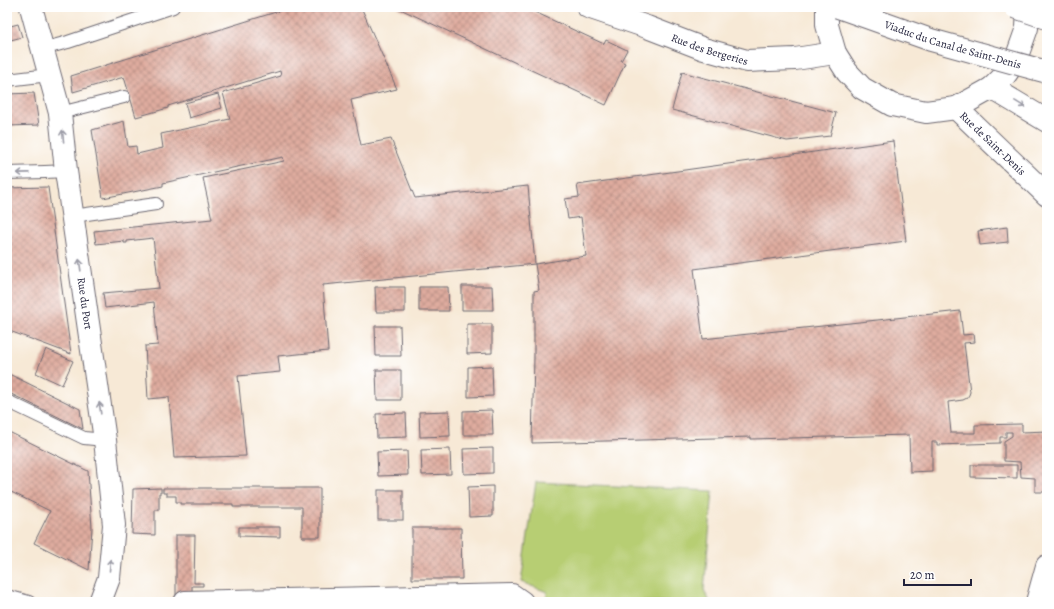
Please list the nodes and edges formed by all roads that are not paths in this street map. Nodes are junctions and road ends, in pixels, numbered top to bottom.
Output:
1 (31, 7) edge
2 (172, 7) edge
3 (588, 7) edge
4 (827, 7) edge
5 (838, 7) edge
6 (1015, 7) edge
7 (1028, 7) edge
8 (1047, 18) edge
9 (42, 49) junction
10 (835, 54) junction
11 (1047, 72) edge
12 (49, 75) junction
13 (7, 80) edge
14 (992, 88) junction
15 (124, 97) dead end
16 (956, 108) junction
17 (60, 113) junction
18 (1047, 121) edge
19 (66, 171) junction
20 (7, 173) edge
21 (1047, 194) edge
22 (156, 204) dead end
23 (73, 216) junction
24 (7, 401) edge
25 (105, 440) junction
26 (1047, 566) edge
27 (7, 596) edge
28 (29, 602) edge
29 (100, 602) edge
30 (185, 602) edge
31 (522, 602) edge
32 (1037, 602) edge

1 - 9 main road, Rue du Port
2 - 9 lane
3 - 10 main road, Rue des Bergeries
4 - 10 main road
5 - 11 main road, Viaduc du Canal de Saint-Denis, bridge
6 - 8 main road, bridge
7 - 14 main road
9 - 12 main road, Rue du Port
10 - 16 main road
12 - 13 lane
12 - 17 main road, Rue du Port
14 - 16 main road
14 -> 18 main road
15 - 17 lane
16 - 21 main road, Rue de Saint-Denis
19 -> 17 main road, Rue du Port
19 -> 20 lane
19 - 23 main road, Rue du Port
22 - 23 lane
25 -> 23 main road, Rue du Port
24 - 25 lane
29 -> 25 main road, Rue du Port
26 - 32 main road
27 - 28 lane
30 - 31 main road

